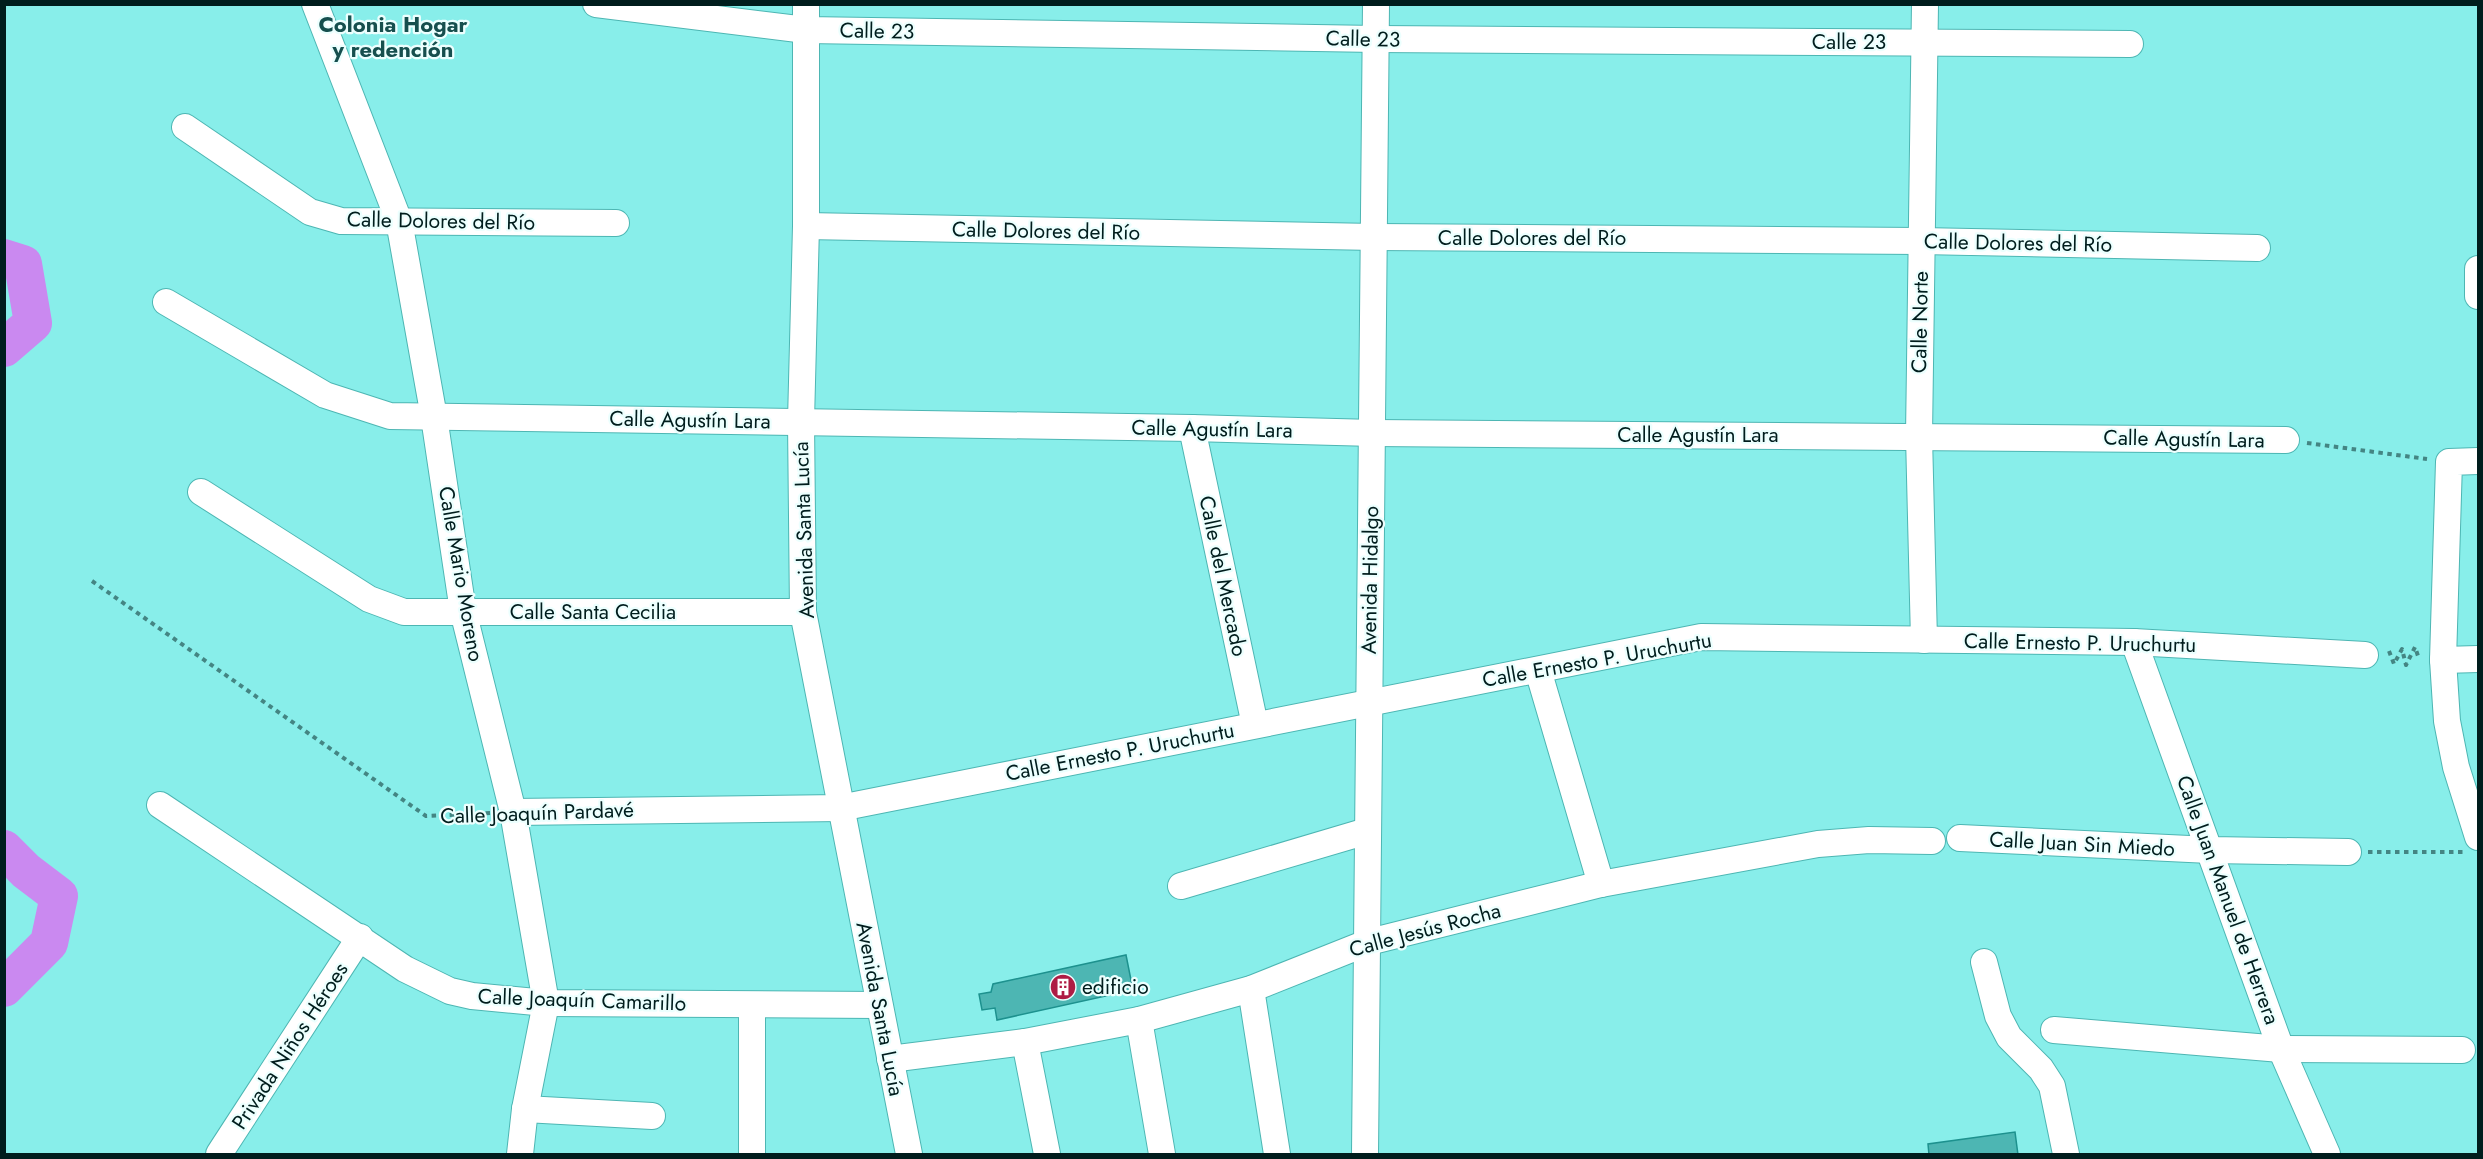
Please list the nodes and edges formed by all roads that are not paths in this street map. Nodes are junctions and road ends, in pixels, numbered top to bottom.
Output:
1 (315, 4) edge
2 (596, 4) edge
3 (806, 4) edge
4 (1376, 4) edge
5 (1925, 4) edge
6 (806, 30) junction
7 (1376, 39) junction
8 (1925, 42) junction
9 (2130, 44) dead end
10 (185, 127) dead end
11 (399, 221) junction
12 (616, 223) dead end
13 (806, 226) junction
14 (1375, 237) junction
15 (1921, 241) junction
16 (2257, 248) dead end
17 (2478, 269) edge
18 (2478, 296) edge
19 (166, 302) dead end
20 (434, 417) junction
21 (801, 421) junction
22 (1192, 428) junction
23 (1374, 433) junction
24 (1919, 436) junction
25 (2286, 440) road end
26 (2478, 461) edge
27 (201, 492) dead end
28 (463, 611) junction
29 (803, 612) junction
30 (1924, 640) junction
31 (2134, 642) junction
32 (2365, 655) road end
33 (2478, 659) edge
34 (2443, 660) junction
35 (1538, 670) junction
36 (1368, 704) junction
37 (1255, 725) junction
38 (160, 805) dead end
39 (840, 807) junction
40 (513, 812) junction
41 (1367, 831) junction
42 (1960, 838) dead end
43 (1932, 841) dead end
44 (2473, 845) edge
45 (2210, 850) junction
46 (2348, 852) road end
47 (1601, 884) junction
48 (1181, 886) dead end
49 (360, 937) junction
50 (1369, 942) junction
51 (1984, 962) dead end
52 (1251, 989) junction
53 (546, 1003) junction
54 (879, 1005) junction
55 (752, 1006) junction
56 (1139, 1020) junction
57 (2054, 1030) dead end
58 (1025, 1042) junction
59 (2281, 1049) junction
60 (2462, 1050) dead end
61 (890, 1059) junction
62 (525, 1109) junction
63 (652, 1116) dead end
64 (219, 1155) edge
65 (519, 1155) edge
66 (752, 1155) edge
67 (909, 1155) edge
68 (1047, 1155) edge
69 (1162, 1155) edge
70 (1277, 1155) edge
71 (1365, 1155) edge
72 (2066, 1155) edge
73 (2327, 1155) edge

1 - 11 street, Calle Mario Moreno
2 - 6 street, Calle 23
3 - 6 street, Avenida Santa Lucía
4 - 7 street, Avenida Hidalgo
5 - 8 street, Calle Norte
6 - 7 street, Calle 23
6 - 13 street, Avenida Santa Lucía
7 - 8 street, Calle 23
7 - 14 street, Avenida Hidalgo
8 - 9 street, Calle 23
8 - 15 street, Calle Norte
10 - 11 street, Calle Dolores del Río
11 - 12 street, Calle Dolores del Río
11 - 20 street, Calle Mario Moreno
13 - 14 street, Calle Dolores del Río
13 - 21 street, Avenida Santa Lucía
14 - 15 street, Calle Dolores del Río
14 - 23 street, Avenida Hidalgo
15 - 16 street, Calle Dolores del Río
15 - 24 street, Calle Norte
17 - 18 street
19 - 20 street, Calle Agustín Lara
20 - 21 street, Calle Agustín Lara
20 - 28 street, Calle Mario Moreno
21 - 22 street, Calle Agustín Lara
21 - 29 street, Avenida Santa Lucía
22 - 23 street, Calle Agustín Lara
22 - 37 street, Calle del Mercado
23 - 24 street, Calle Agustín Lara
23 - 36 street, Avenida Hidalgo
24 - 25 street, Calle Agustín Lara
24 - 30 street, Calle Norte
26 - 34 street
27 - 28 street, Calle Santa Cecilia
28 - 29 street, Calle Santa Cecilia
28 - 40 street, Calle Mario Moreno
29 - 39 street, Avenida Santa Lucía
30 - 31 street, Calle Ernesto P. Uruchurtu
30 - 35 street, Calle Ernesto P. Uruchurtu
31 - 32 street, Calle Ernesto P. Uruchurtu
31 - 45 street, Calle Juan Manuel de Herrera
33 - 34 street
34 - 44 street
35 - 36 street, Calle Ernesto P. Uruchurtu
35 - 47 street
36 - 37 street, Calle Ernesto P. Uruchurtu
36 - 41 street, Avenida Hidalgo
37 - 39 street, Calle Ernesto P. Uruchurtu
38 - 49 street, Calle Joaquín Camarillo
39 - 40 street, Calle Joaquín Pardavé
39 - 54 street, Avenida Santa Lucía
40 - 53 street, Calle Mario Moreno
41 - 48 street
41 - 50 street, Avenida Hidalgo
42 - 45 street, Calle Juan Sin Miedo
43 - 47 street, Calle Jesús Rocha
45 - 46 street, Calle Juan Sin Miedo
45 - 59 street, Calle Juan Manuel de Herrera
47 - 50 street, Calle Jesús Rocha
49 - 53 street, Calle Joaquín Camarillo
49 - 64 street, Privada Niños Héroes
50 - 52 street, Calle Jesús Rocha
50 - 71 street, Avenida Hidalgo
51 - 72 street
52 - 56 street, Calle Jesús Rocha
52 - 70 street
53 - 55 street, Calle Joaquín Camarillo
53 - 62 street, Calle Mario Moreno
54 - 55 street, Calle Joaquín Camarillo
54 - 61 street, Avenida Santa Lucía
55 - 66 street
56 - 58 street, Calle Jesús Rocha
56 - 69 street
57 - 59 street
58 - 61 street, Calle Jesús Rocha
58 - 68 street
59 - 60 street
59 - 73 street, Calle Juan Manuel de Herrera
61 - 67 street, Avenida Santa Lucía
62 - 63 street
62 - 65 street, Calle Mario Moreno

